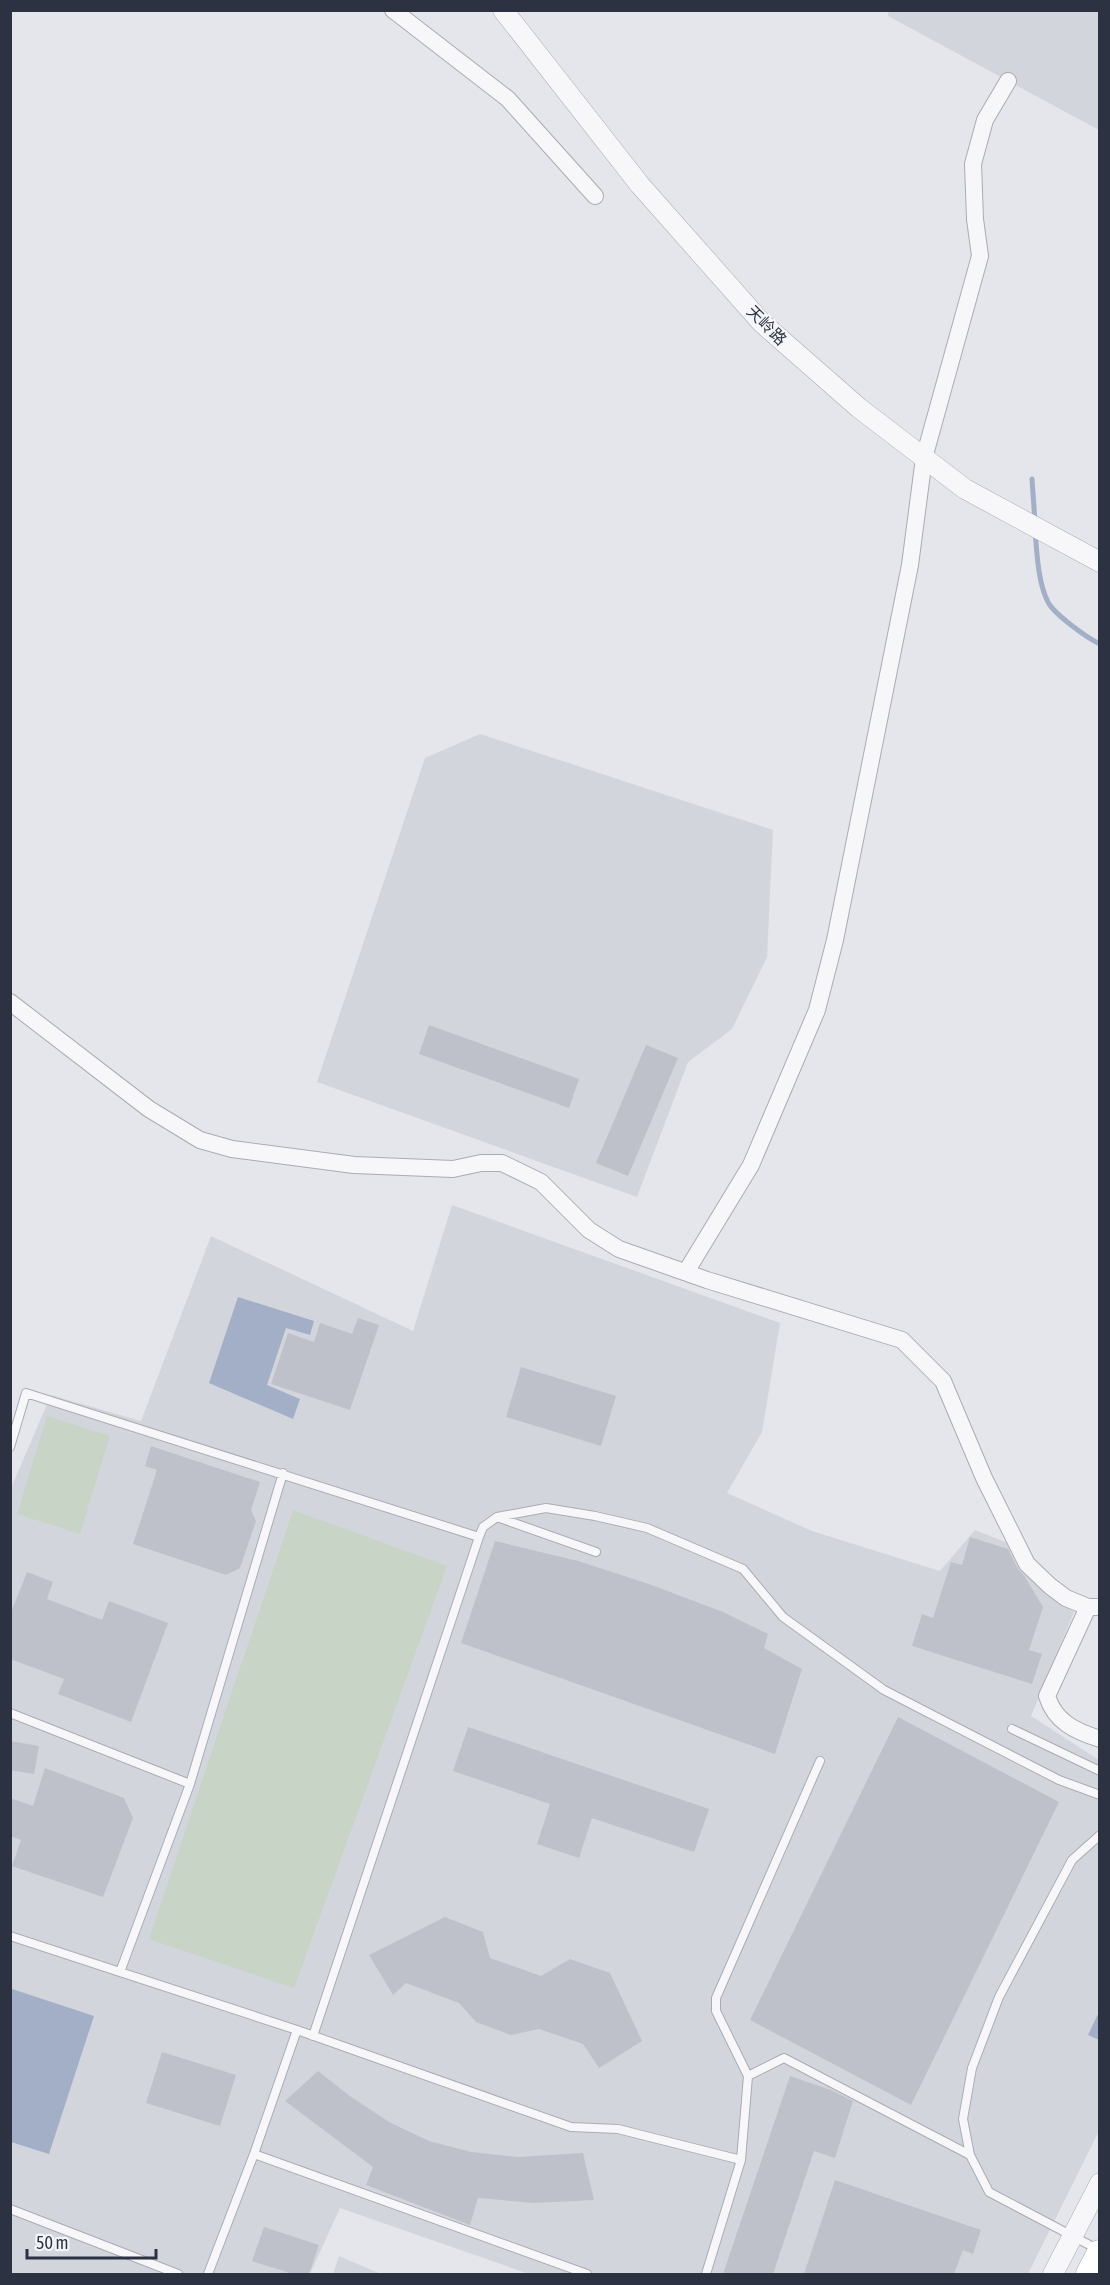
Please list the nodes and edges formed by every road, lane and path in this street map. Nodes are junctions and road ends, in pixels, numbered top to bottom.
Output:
1 (393, 10) edge
2 (503, 10) edge
3 (1008, 81) dead end
4 (595, 196) dead end
5 (924, 458) junction
6 (1100, 562) edge
7 (10, 1002) edge
8 (686, 1272) junction
9 (10, 1447) edge
10 (283, 1473) junction
11 (496, 1517) junction
12 (479, 1537) junction
13 (596, 1552) dead end
14 (1094, 1607) edge
15 (10, 1713) edge
16 (1012, 1729) dead end
17 (1100, 1739) edge
18 (820, 1761) dead end
19 (1100, 1771) edge
20 (190, 1784) junction
21 (1100, 1795) edge
22 (1100, 1835) edge
23 (10, 1936) edge
24 (120, 1972) junction
25 (297, 2030) junction
26 (313, 2036) junction
27 (748, 2076) junction
28 (254, 2154) junction
29 (970, 2155) junction
30 (741, 2160) junction
31 (1100, 2183) edge
32 (10, 2209) edge
33 (1071, 2236) junction
34 (1100, 2252) edge
35 (178, 2274) edge
36 (207, 2274) edge
37 (587, 2274) edge
38 (706, 2274) edge
39 (1053, 2274) edge
40 (1089, 2274) edge

1 - 4 street
2 - 5 street, 天岭路
3 - 5 street
5 - 6 street, 天岭路
5 - 8 street
7 - 8 street
8 - 14 street
9 - 10 lane
10 - 12 lane
10 - 20 lane
11 - 12 lane
11 - 13 lane
11 - 21 lane
12 - 26 lane
14 - 17 street
15 - 20 lane
16 - 19 lane
18 - 27 lane
20 - 24 lane
22 - 29 lane
23 - 24 lane
24 - 25 lane
25 - 26 lane
25 - 28 lane
26 - 30 lane
27 - 29 lane
27 - 30 lane
28 - 36 lane
28 - 37 lane
29 - 33 lane
30 - 38 lane
31 - 33 street
32 - 35 lane
33 - 34 lane
33 - 39 street
34 - 40 main road

